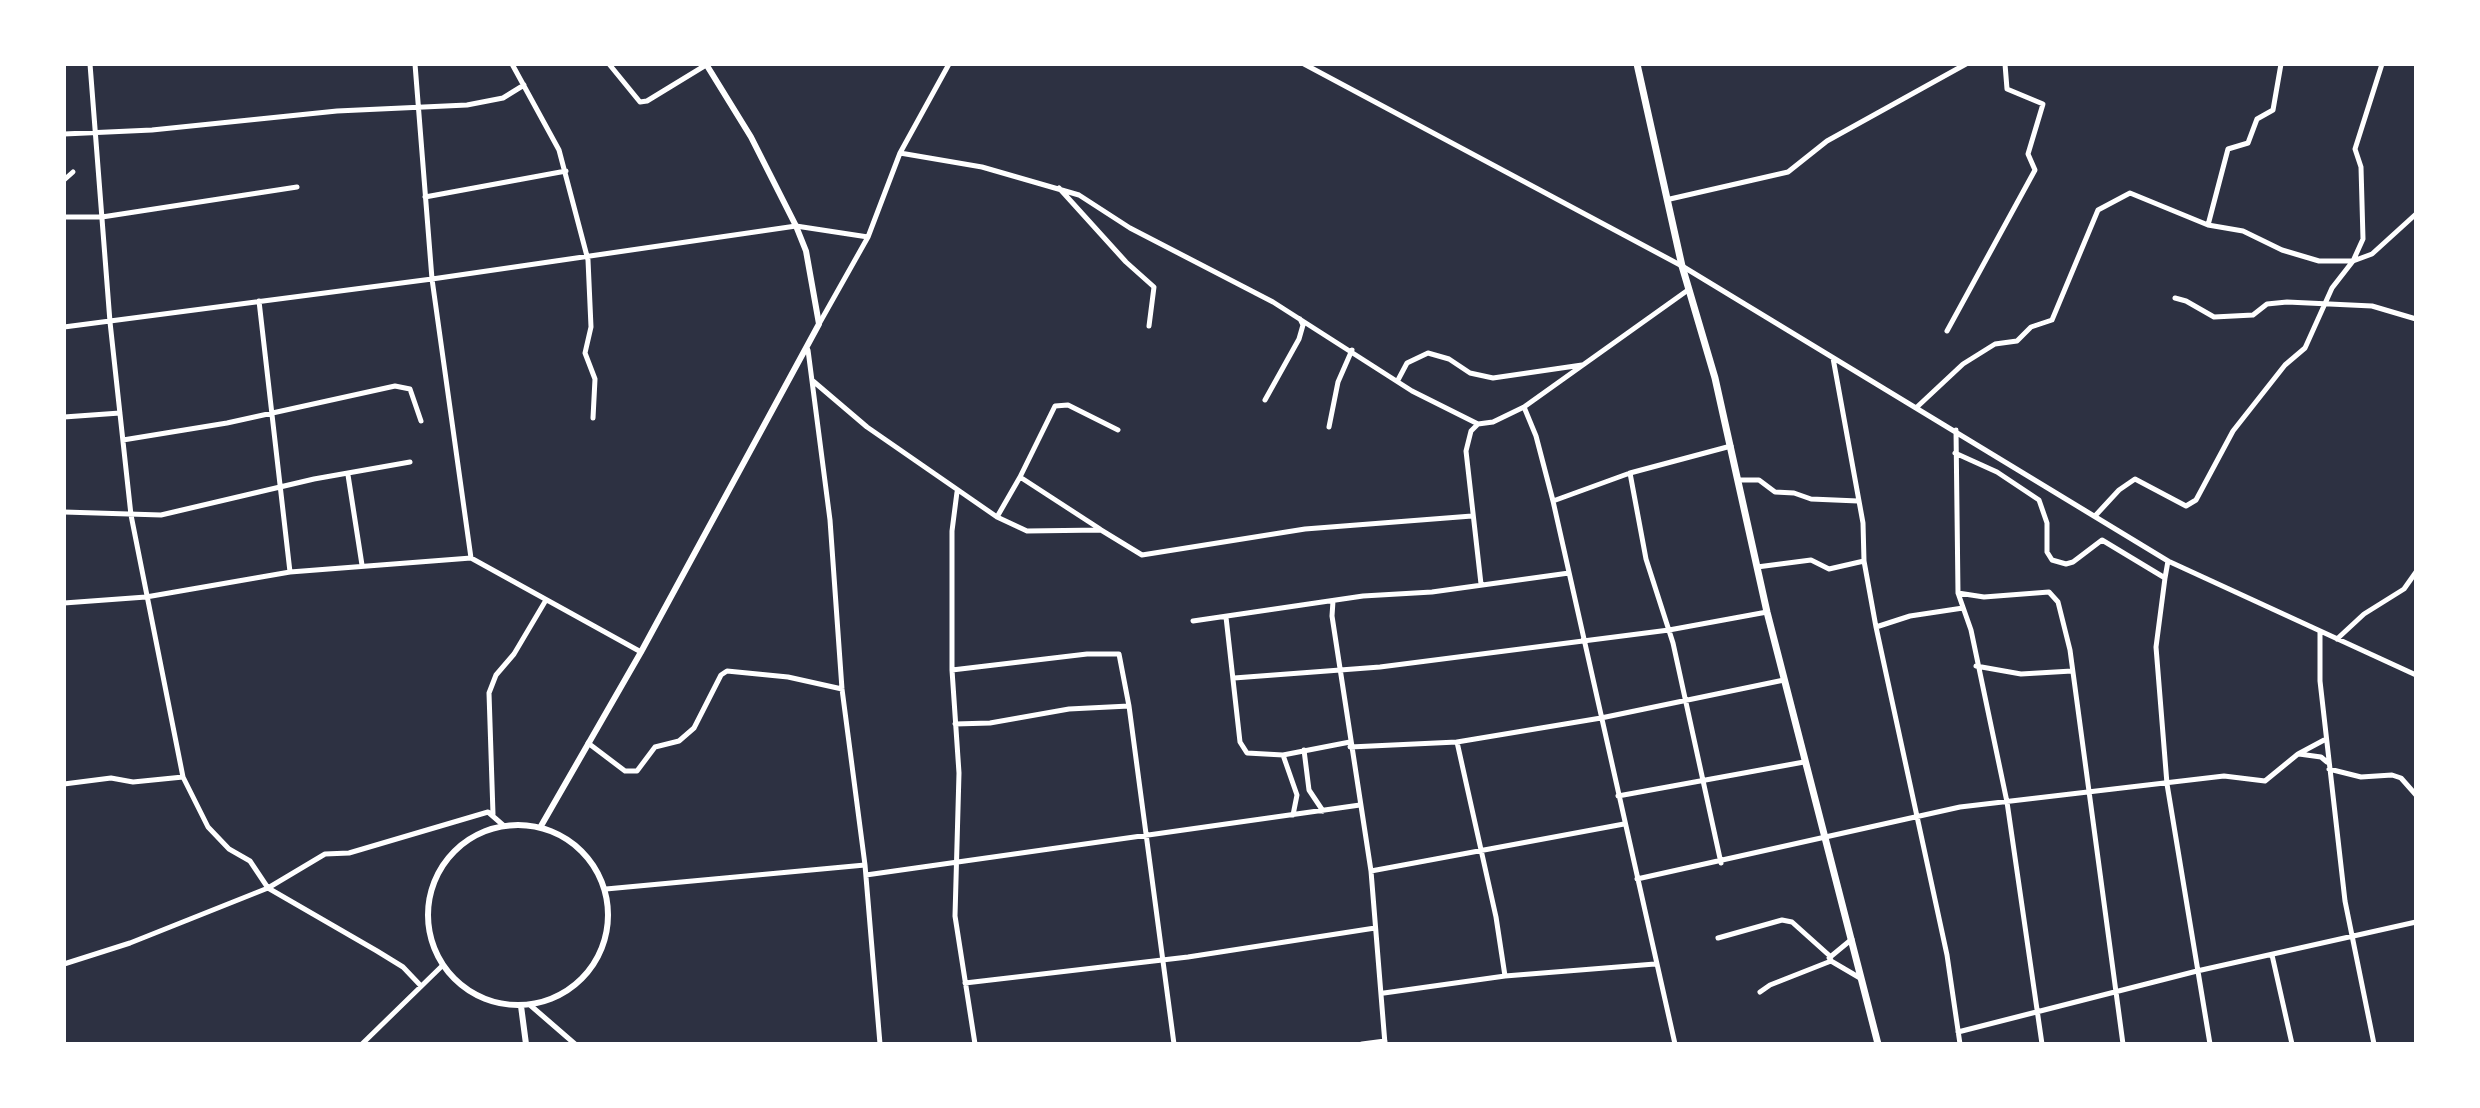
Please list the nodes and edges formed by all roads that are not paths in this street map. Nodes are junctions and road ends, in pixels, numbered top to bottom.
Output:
1 (90, 64) edge
2 (415, 64) edge
3 (512, 64) edge
4 (609, 64) edge
5 (706, 64) edge
6 (949, 64) edge
7 (1304, 64) edge
8 (1637, 64) edge
9 (1966, 64) edge
10 (2005, 64) edge
11 (2281, 64) edge
12 (2382, 64) edge
13 (524, 85) junction
14 (420, 106) junction
15 (95, 133) junction
16 (64, 134) edge
17 (900, 153) junction
18 (566, 171) junction
19 (73, 172) dead end
20 (64, 180) edge
21 (297, 187) dead end
22 (1058, 187) junction
23 (425, 197) junction
24 (1670, 199) junction
25 (2416, 214) edge
26 (64, 217) edge
27 (102, 217) junction
28 (2208, 225) junction
29 (796, 226) junction
30 (868, 237) junction
31 (586, 256) junction
32 (2353, 261) junction
33 (1682, 266) junction
34 (432, 279) junction
35 (1689, 289) junction
36 (2175, 298) dead end
37 (259, 301) junction
38 (2325, 303) junction
39 (1299, 318) junction
40 (2416, 319) edge
41 (110, 322) junction
42 (819, 324) junction
43 (1149, 326) dead end
44 (64, 327) edge
45 (1947, 331) dead end
46 (808, 350) junction
47 (1352, 350) junction
48 (1833, 357) junction
49 (1583, 365) junction
50 (1398, 380) junction
51 (813, 381) junction
52 (1265, 400) dead end
53 (1524, 407) junction
54 (1917, 407) junction
55 (120, 413) junction
56 (275, 413) junction
57 (64, 417) edge
58 (593, 418) dead end
59 (421, 421) dead end
60 (1478, 424) junction
61 (1329, 427) dead end
62 (1118, 430) dead end
63 (1956, 430) junction
64 (123, 440) junction
65 (1731, 446) junction
66 (1955, 453) junction
67 (410, 462) dead end
68 (1630, 473) junction
69 (348, 475) junction
70 (1020, 477) junction
71 (1739, 480) junction
72 (281, 487) junction
73 (957, 492) junction
74 (1553, 501) junction
75 (1858, 501) junction
76 (64, 512) edge
77 (131, 515) junction
78 (1472, 516) junction
79 (2095, 516) junction
80 (997, 517) junction
81 (1101, 530) junction
82 (471, 558) junction
83 (1864, 561) junction
84 (2168, 561) junction
85 (362, 565) junction
86 (1757, 567) junction
87 (290, 572) junction
88 (2416, 572) edge
89 (1569, 573) junction
90 (2165, 578) junction
91 (1481, 584) junction
92 (1958, 593) junction
93 (146, 597) junction
94 (546, 600) junction
95 (1333, 601) junction
96 (64, 603) edge
97 (1963, 608) junction
98 (1767, 612) junction
99 (1226, 617) junction
100 (1193, 621) dead end
101 (1876, 627) junction
102 (1669, 630) junction
103 (2320, 631) junction
104 (2337, 639) junction
105 (1584, 641) junction
106 (641, 652) junction
107 (1976, 666) junction
108 (1340, 668) junction
109 (952, 670) junction
110 (2072, 671) junction
111 (2416, 675) edge
112 (1234, 678) junction
113 (1784, 680) junction
114 (842, 689) junction
115 (1684, 699) junction
116 (1129, 706) junction
117 (1601, 718) junction
118 (955, 724) junction
119 (2326, 739) junction
120 (1457, 742) junction
121 (588, 743) junction
122 (1350, 744) junction
123 (1304, 750) junction
124 (2298, 754) junction
125 (1283, 755) junction
126 (1804, 762) junction
127 (2329, 766) junction
128 (183, 777) junction
129 (1702, 782) junction
130 (64, 784) edge
131 (2167, 784) junction
132 (2089, 790) junction
133 (2416, 795) edge
134 (1618, 796) junction
135 (2007, 802) junction
136 (1360, 805) junction
137 (1323, 811) junction
138 (493, 814) junction
139 (1293, 815) junction
140 (1916, 817) junction
141 (1624, 824) junction
142 (503, 825) junction
143 (541, 826) junction
144 (1145, 836) junction
145 (1824, 839) junction
146 (1482, 848) junction
147 (954, 860) junction
148 (1721, 863) junction
149 (865, 865) junction
150 (1371, 871) junction
151 (866, 875) junction
152 (1637, 879) junction
153 (268, 888) junction
154 (606, 889) junction
155 (2416, 922) edge
156 (1375, 928) junction
157 (2349, 936) junction
158 (1718, 938) dead end
159 (1853, 938) junction
160 (2272, 955) junction
161 (1831, 957) junction
162 (1160, 960) junction
163 (1822, 963) junction
164 (64, 964) edge
165 (1655, 964) junction
166 (443, 965) junction
167 (2197, 971) junction
168 (1505, 976) junction
169 (1864, 981) junction
170 (965, 983) junction
171 (421, 986) junction
172 (1760, 992) dead end
173 (2116, 992) junction
174 (1384, 993) junction
175 (530, 1005) junction
176 (521, 1006) junction
177 (2038, 1011) junction
178 (1958, 1032) junction
179 (1385, 1042) edge
180 (362, 1044) edge
181 (526, 1044) edge
182 (575, 1044) edge
183 (880, 1044) edge
184 (975, 1044) edge
185 (1174, 1044) edge
186 (1362, 1044) edge
187 (1675, 1044) edge
188 (1878, 1044) edge
189 (1960, 1044) edge
190 (2042, 1044) edge
191 (2123, 1044) edge
192 (2210, 1044) edge
193 (2292, 1044) edge
194 (2374, 1044) edge

1 - 15 street
2 - 14 street
3 - 13 street
4 - 5 street
5 - 29 street
6 - 17 street
7 - 33 street
8 - 24 main road
9 - 24 street
10 - 45 street
11 - 28 street
12 - 32 street
13 - 14 street
13 - 18 street
14 - 15 street
14 - 23 street
15 - 16 street
15 - 27 street
17 - 22 street
17 - 30 street
18 - 23 street
18 - 31 street
19 - 20 street
21 - 27 street
22 - 39 street
22 - 43 street
23 - 34 street
24 - 33 main road
25 - 32 street
26 - 27 street
27 - 41 street
28 - 32 street
28 - 54 street
29 - 30 street
29 - 31 street
29 - 42 street
30 - 42 street
31 - 34 street
31 - 58 street
32 - 38 street
33 - 35 main road
33 - 48 street
34 - 37 street
34 - 82 street
35 - 49 street
35 - 65 main road
36 - 38 street
37 - 41 street
37 - 56 street
38 - 40 street
38 - 79 street
39 - 47 street
39 - 52 street
41 - 44 street
41 - 55 street
42 - 46 street
46 - 51 street
46 - 106 street
47 - 50 street
47 - 61 street
48 - 54 street
48 - 75 street
49 - 50 street
49 - 53 street
50 - 60 street
51 - 73 street
51 - 114 street
53 - 60 street
53 - 74 street
54 - 63 street
55 - 57 street
55 - 64 street
56 - 59 street
56 - 64 street
56 - 72 street
60 - 78 street
62 - 70 street
63 - 66 street
63 - 79 street
64 - 77 street
65 - 68 street
65 - 71 main road
66 - 90 street
66 - 92 street
67 - 69 street
68 - 74 street
68 - 102 street
69 - 72 street
69 - 85 street
70 - 80 street
70 - 81 street
71 - 75 street
71 - 86 main road
72 - 77 street
72 - 87 street
73 - 80 street
73 - 109 street
74 - 89 street
75 - 83 street
76 - 77 street
77 - 93 street
78 - 81 street
78 - 91 street
79 - 84 street
80 - 81 street
82 - 85 street
82 - 94 street
83 - 86 street
83 - 101 street
84 - 90 street
84 - 103 street
85 - 87 street
86 - 98 main road
87 - 93 street
88 - 104 street
89 - 91 street
89 - 105 street
90 - 131 street
91 - 95 street
92 - 97 street
92 - 110 street
93 - 96 street
93 - 128 street
94 - 106 street
94 - 138 street
95 - 99 street
95 - 108 street
97 - 101 street
97 - 107 street
98 - 102 street
98 - 113 main road
99 - 100 street
99 - 112 street
101 - 140 street
102 - 105 street
102 - 115 street
103 - 104 street
103 - 119 street
104 - 111 street
105 - 108 street
105 - 117 street
106 - 121 street
107 - 110 street
107 - 135 street
108 - 112 street
108 - 122 street
109 - 116 street
109 - 118 street
110 - 132 street
112 - 125 street
113 - 115 street
113 - 126 main road
114 - 121 street
114 - 149 street
115 - 117 street
115 - 129 street
116 - 118 street
116 - 144 street
117 - 120 street
117 - 134 street
118 - 147 street
119 - 124 street
119 - 127 street
120 - 122 street
120 - 146 street
121 - 143 street
122 - 123 street
122 - 136 street
123 - 125 street
123 - 137 street
124 - 127 street
124 - 131 street
125 - 139 street
126 - 129 street
126 - 145 main road
127 - 133 street
127 - 157 street
128 - 130 street
128 - 153 street
129 - 134 street
129 - 148 street
131 - 132 street
131 - 167 street
132 - 135 street
132 - 173 street
134 - 141 street
135 - 140 street
135 - 177 street
136 - 137 street
136 - 150 street
137 - 139 street
138 - 142 street
138 - 153 street
139 - 144 street
140 - 145 street
140 - 178 street
141 - 146 street
141 - 152 street
142 - 143 street
142 - 166 street
143 - 154 street
144 - 147 street
144 - 162 street
145 - 148 street
145 - 159 main road
146 - 150 street
146 - 168 street
147 - 151 street
147 - 170 street
148 - 152 street
149 - 151 street
149 - 154 street
150 - 156 street
151 - 183 street
152 - 165 street
153 - 164 street
153 - 171 street
154 - 175 street
155 - 157 street
156 - 162 street
156 - 174 street
157 - 160 street
157 - 194 street
158 - 161 street
159 - 161 street
159 - 169 main road
160 - 167 street
160 - 193 street
161 - 163 street
162 - 170 street
162 - 185 street
163 - 169 street
163 - 172 street
165 - 168 street
165 - 187 street
166 - 171 street
166 - 176 street
167 - 173 street
167 - 192 street
168 - 174 street
169 - 188 main road
170 - 184 street
171 - 180 street
173 - 177 street
173 - 191 street
174 - 179 street
175 - 176 street
175 - 182 street
176 - 181 street
177 - 178 street
177 - 190 street
178 - 189 street
179 - 186 street

